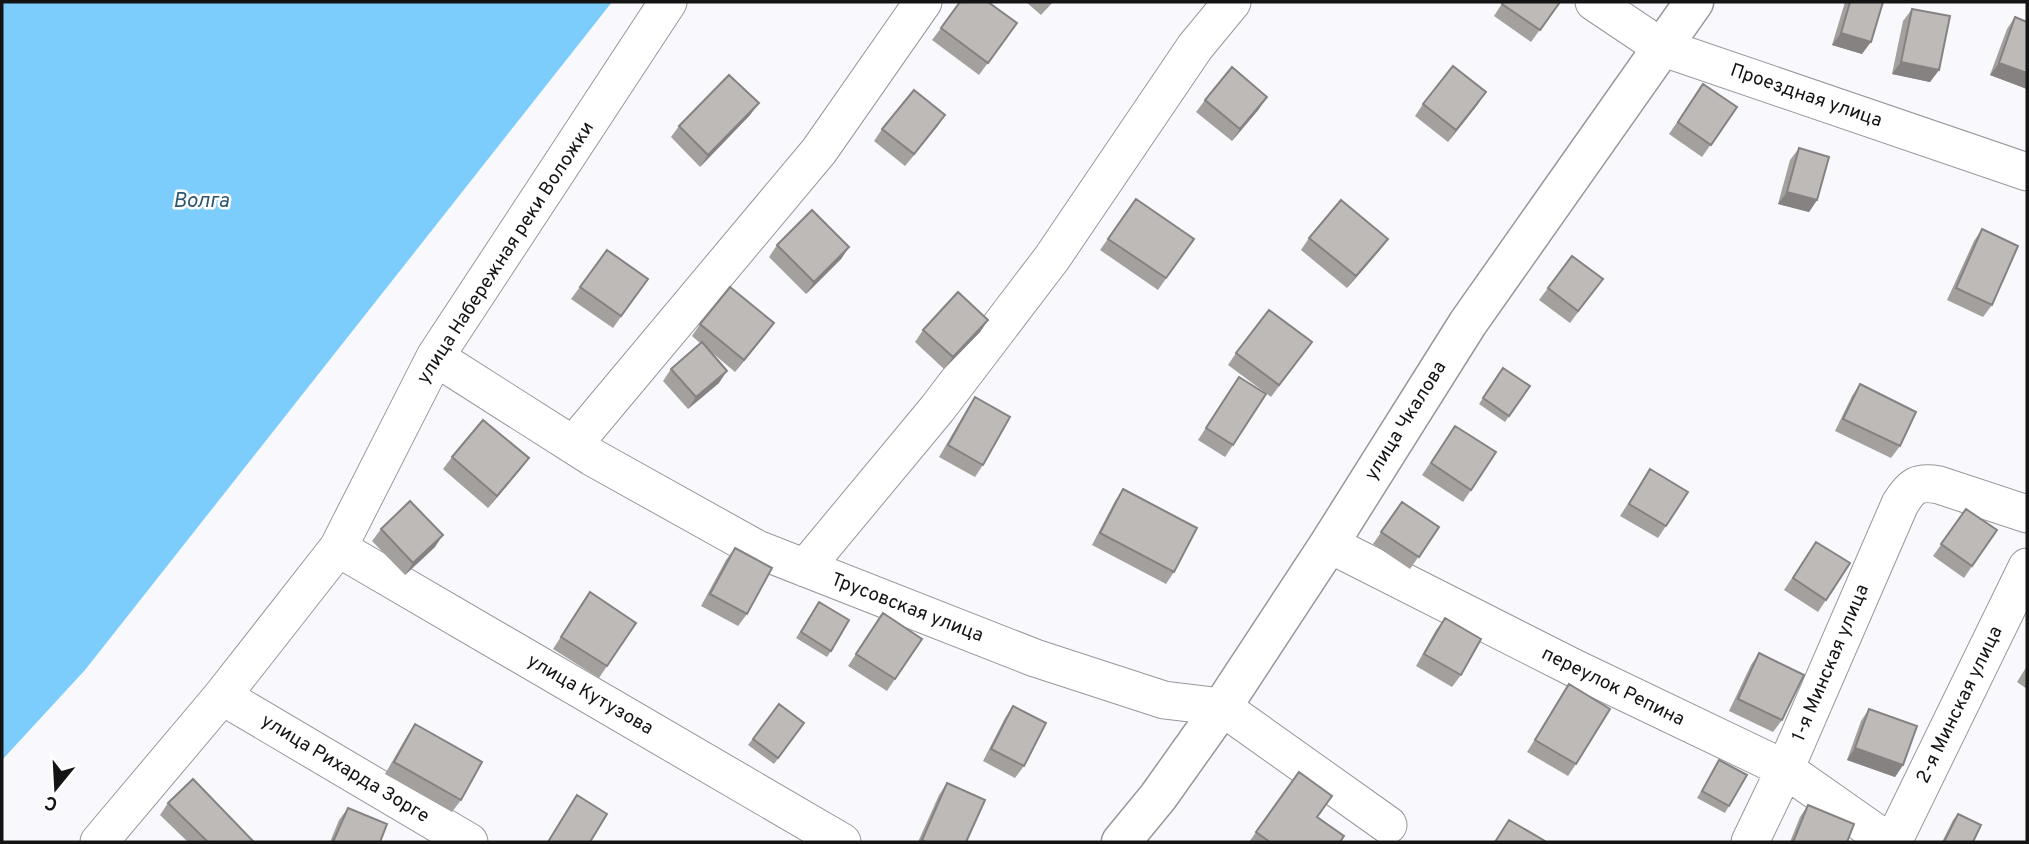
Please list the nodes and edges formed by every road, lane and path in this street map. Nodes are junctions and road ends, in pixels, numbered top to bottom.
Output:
1 (668, 2) edge
2 (923, 2) edge
3 (1232, 2) edge
4 (1594, 2) edge
5 (1694, 2) edge
6 (1661, 47) junction
7 (2027, 172) edge
8 (435, 357) junction
9 (573, 445) junction
10 (2027, 514) edge
11 (1329, 544) junction
12 (338, 548) junction
13 (2027, 567) edge
14 (805, 568) junction
15 (222, 696) junction
16 (1222, 707) junction
17 (1785, 769) junction
18 (1388, 825) dead end
19 (99, 842) edge
20 (469, 842) edge
21 (842, 842) edge
22 (1121, 842) edge
23 (1750, 842) edge
24 (1891, 842) edge

1 - 8 street, улица Набережная реки Воложки
2 - 9 street
3 - 14 street
4 - 6 street, Проездная улица
5 - 6 main road, улица Чкалова
6 - 7 street, Проездная улица
6 - 11 main road, улица Чкалова
8 - 9 street, Трусовская улица
8 - 12 street, улица Набережная реки Воложки
9 - 14 street, Трусовская улица
10 - 17 street, 1-я Минская улица
11 - 16 main road, улица Чкалова
11 - 17 street, переулок Репина
12 - 15 street, улица Набережная реки Воложки
12 - 21 street, улица Кутузова
13 - 24 street, 2-я Минская улица
14 - 16 street, Трусовская улица
15 - 19 street, улица Набережная реки Воложки
15 - 20 street, улица Рихарда Зорге
16 - 18 street, Трусовская улица
16 - 22 main road, улица Чкалова
17 - 23 street, 1-я Минская улица
17 - 24 street, переулок Репина

